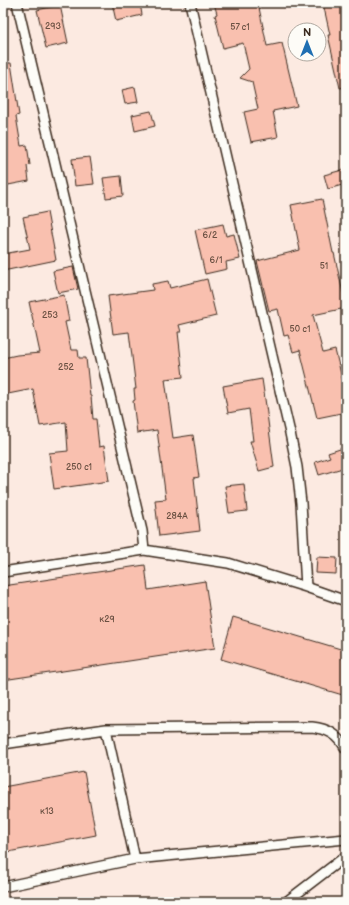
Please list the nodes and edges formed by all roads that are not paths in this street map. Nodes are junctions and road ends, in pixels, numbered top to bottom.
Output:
1 (17, 3) edge
2 (190, 3) edge
3 (144, 550) junction
4 (3, 572) edge
5 (306, 587) junction
6 (346, 601) edge
7 (106, 729) junction
8 (3, 744) edge
9 (346, 749) edge
10 (346, 839) edge
11 (346, 856) edge
12 (135, 859) junction
13 (3, 887) edge
14 (286, 902) edge

1 - 3 lane
2 - 5 lane
3 - 4 lane
3 - 5 lane
5 - 6 lane
7 - 8 lane
7 - 9 lane
7 - 12 lane
10 - 12 lane
11 - 14 lane
12 - 13 lane

